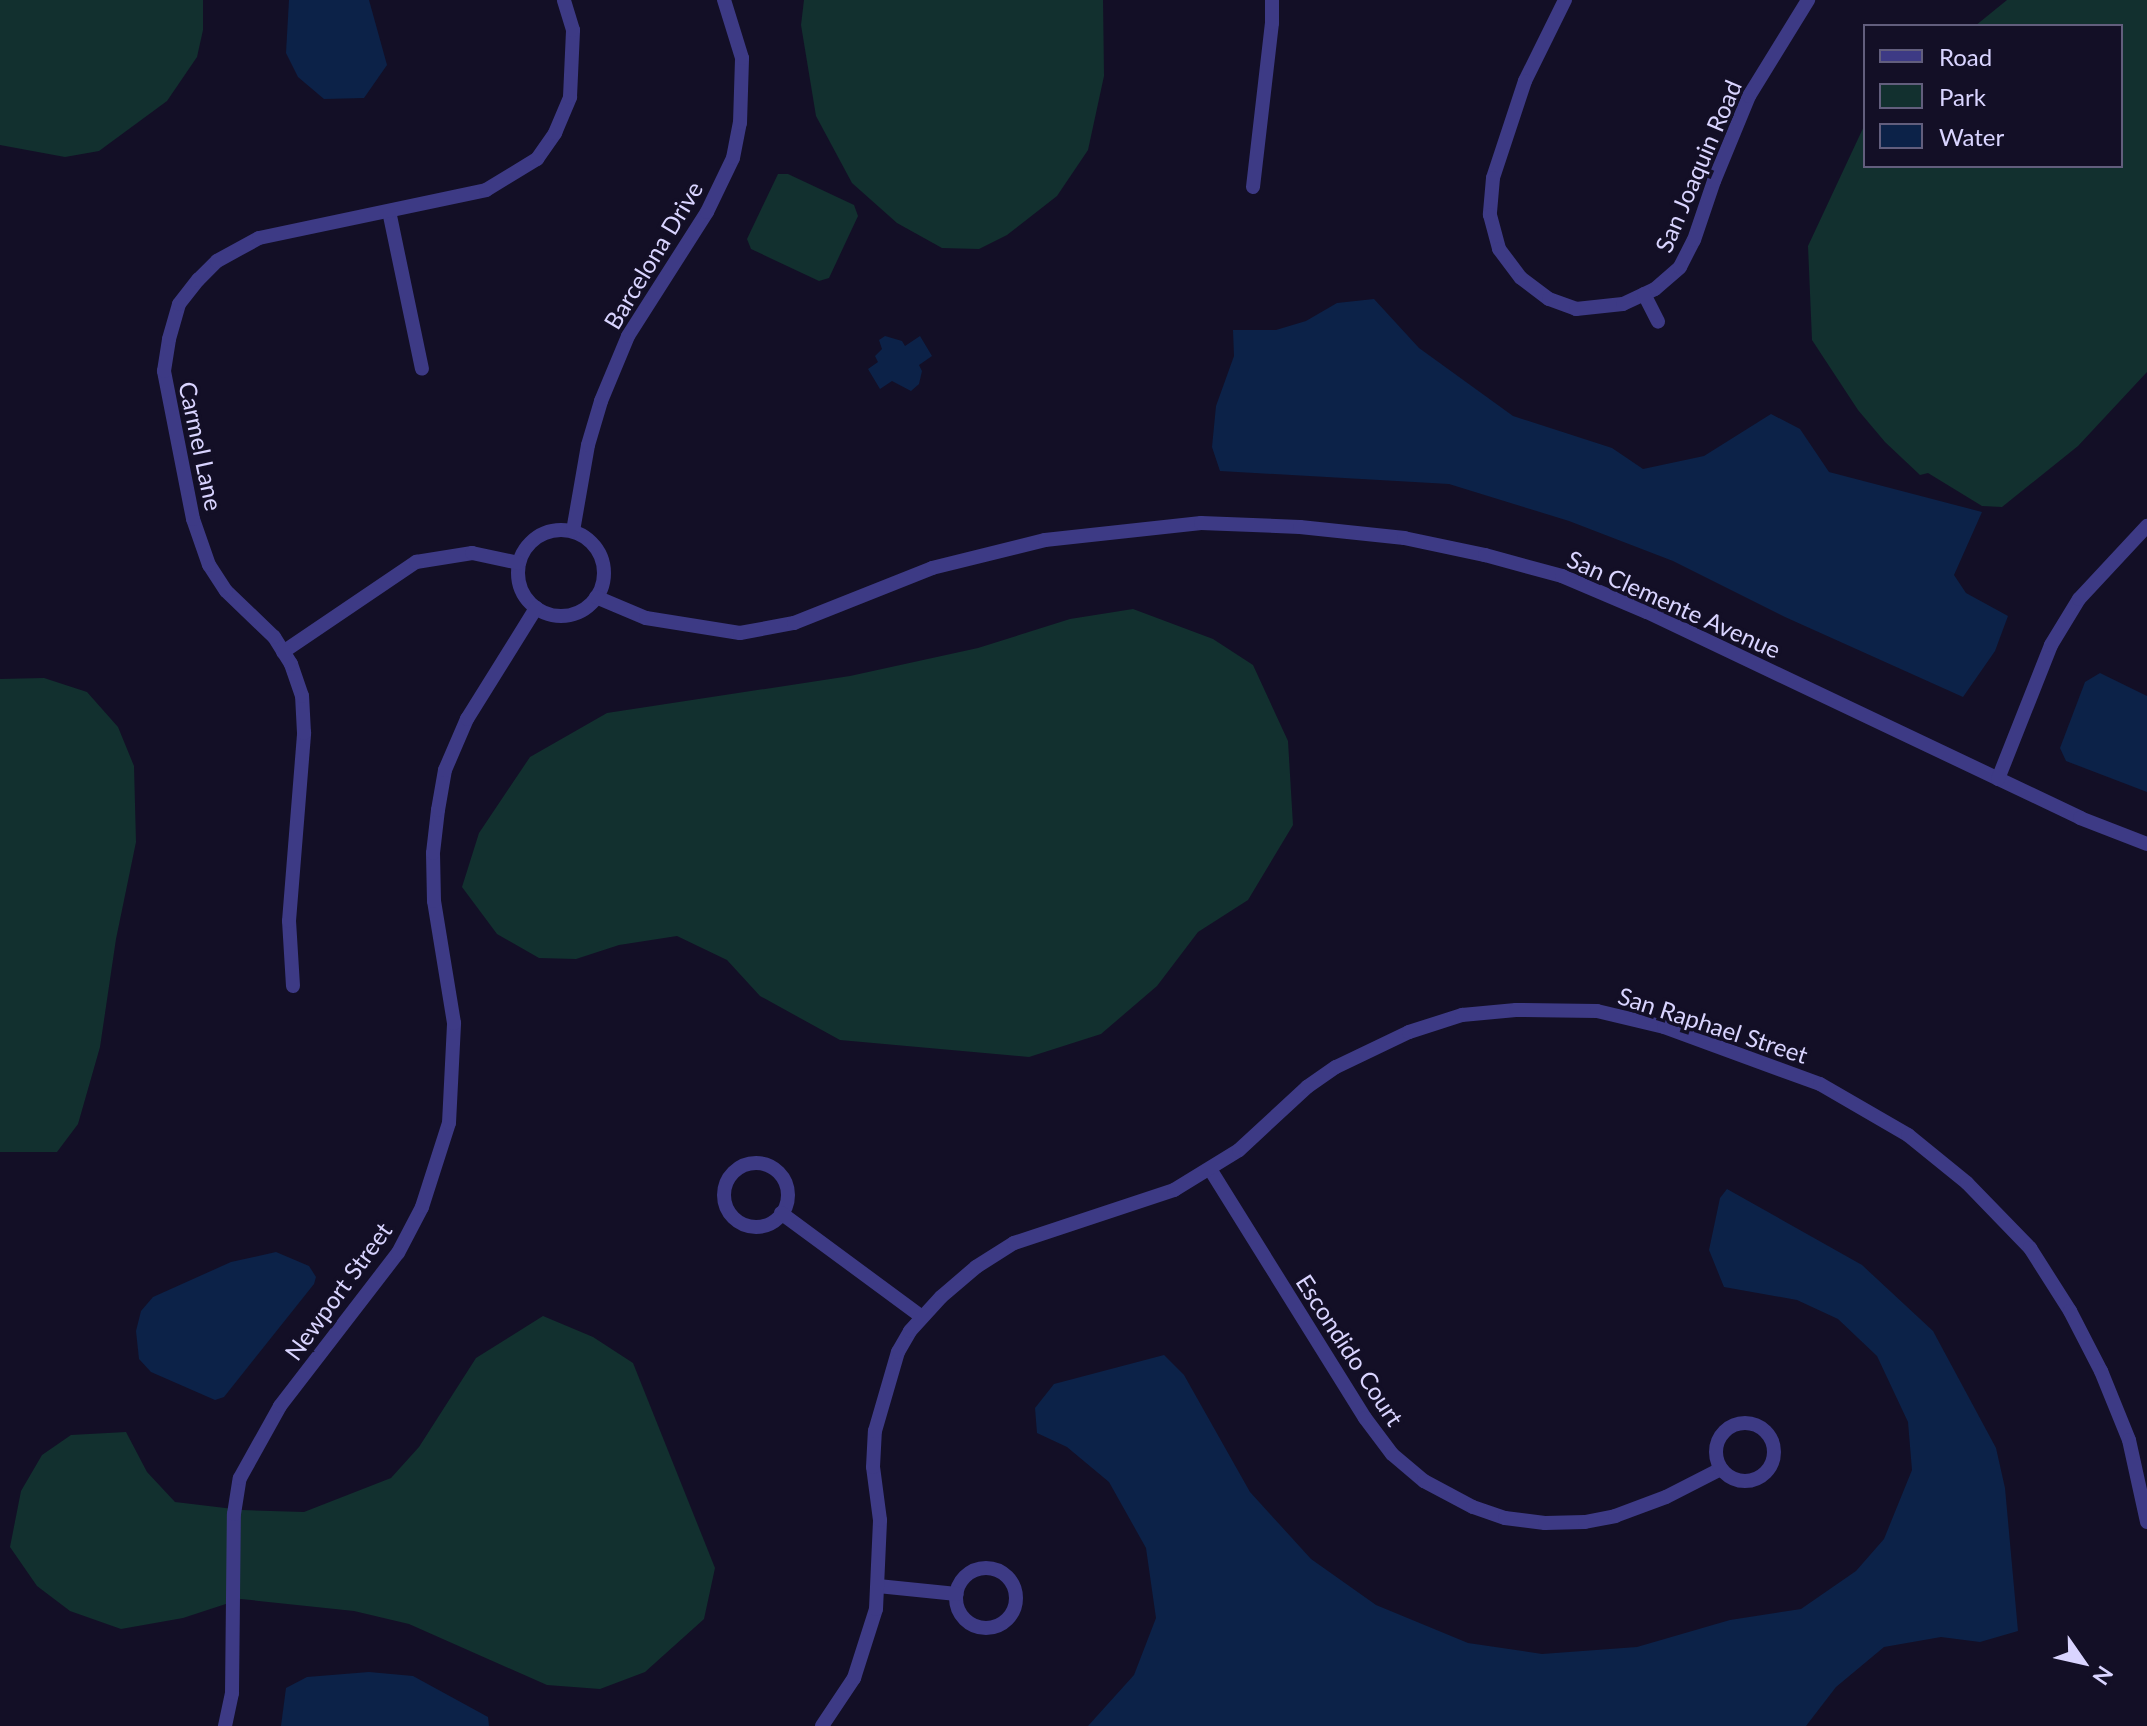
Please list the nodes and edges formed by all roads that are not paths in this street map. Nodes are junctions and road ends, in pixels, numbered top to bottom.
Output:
1 (564, 0) edge
2 (724, 0) edge
3 (1272, 0) edge
4 (1565, 0) edge
5 (1808, 0) edge
6 (1253, 187) dead end
7 (389, 211) junction
8 (1644, 294) junction
9 (1658, 322) dead end
10 (422, 369) dead end
11 (2147, 526) edge
12 (573, 531) junction
13 (519, 563) junction
14 (596, 597) junction
15 (536, 608) junction
16 (283, 652) junction
17 (1998, 779) junction
18 (2147, 844) edge
19 (293, 986) dead end
20 (1210, 1169) junction
21 (781, 1213) junction
22 (922, 1317) junction
23 (1721, 1469) junction
24 (2147, 1522) edge
25 (878, 1586) junction
26 (957, 1594) junction
27 (225, 1726) edge
28 (822, 1726) edge

1 - 7 street, Carmel Lane
2 - 12 street, Barcelona Drive
3 - 6 street
4 - 8 street, San Joaquin Road
5 - 8 street, San Joaquin Road
7 - 10 street
7 - 16 street, Carmel Lane
8 - 9 street
11 - 17 street
12 - 13 street
12 - 14 street
13 - 15 street
13 - 16 street
14 - 15 street
14 - 17 street, San Clemente Avenue
15 - 27 street, Newport Street
16 - 19 street, Carmel Lane
17 - 18 street, San Clemente Avenue
20 - 22 street, San Raphael Street
20 - 23 street, Escondido Court
20 - 24 street, San Raphael Street
21 - 21 street
21 - 22 street
22 - 25 street, San Raphael Street
23 - 23 street
25 - 26 street
25 - 28 street, San Raphael Street
26 - 26 street

